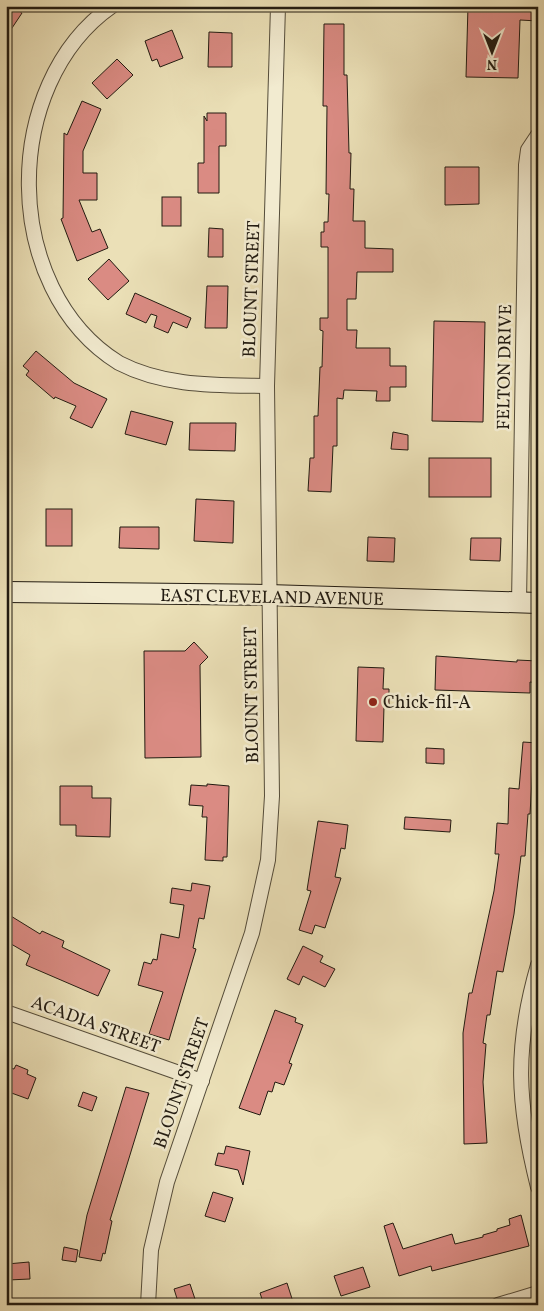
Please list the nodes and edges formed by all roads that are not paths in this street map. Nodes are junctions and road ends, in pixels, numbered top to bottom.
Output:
1 (112, 6) edge
2 (278, 6) edge
3 (33, 84) dead end
4 (538, 135) edge
5 (31, 271) dead end
6 (267, 386) junction
7 (6, 592) edge
8 (268, 596) junction
9 (529, 603) edge
10 (538, 965) edge
11 (6, 1012) edge
12 (202, 1081) junction
13 (538, 1187) edge
14 (538, 1293) edge
15 (148, 1305) edge
16 (498, 1305) edge

1 - 3 street
2 - 6 street, BLOUNT STREET
4 - 9 street, FELTON DRIVE
5 - 6 street
6 - 8 street, BLOUNT STREET
7 - 8 main road, EAST CLEVELAND AVENUE
8 - 9 main road, EAST CLEVELAND AVENUE
8 - 12 street, BLOUNT STREET
10 - 13 street
11 - 12 street, ACADIA STREET
12 - 15 street, BLOUNT STREET
14 - 16 street

